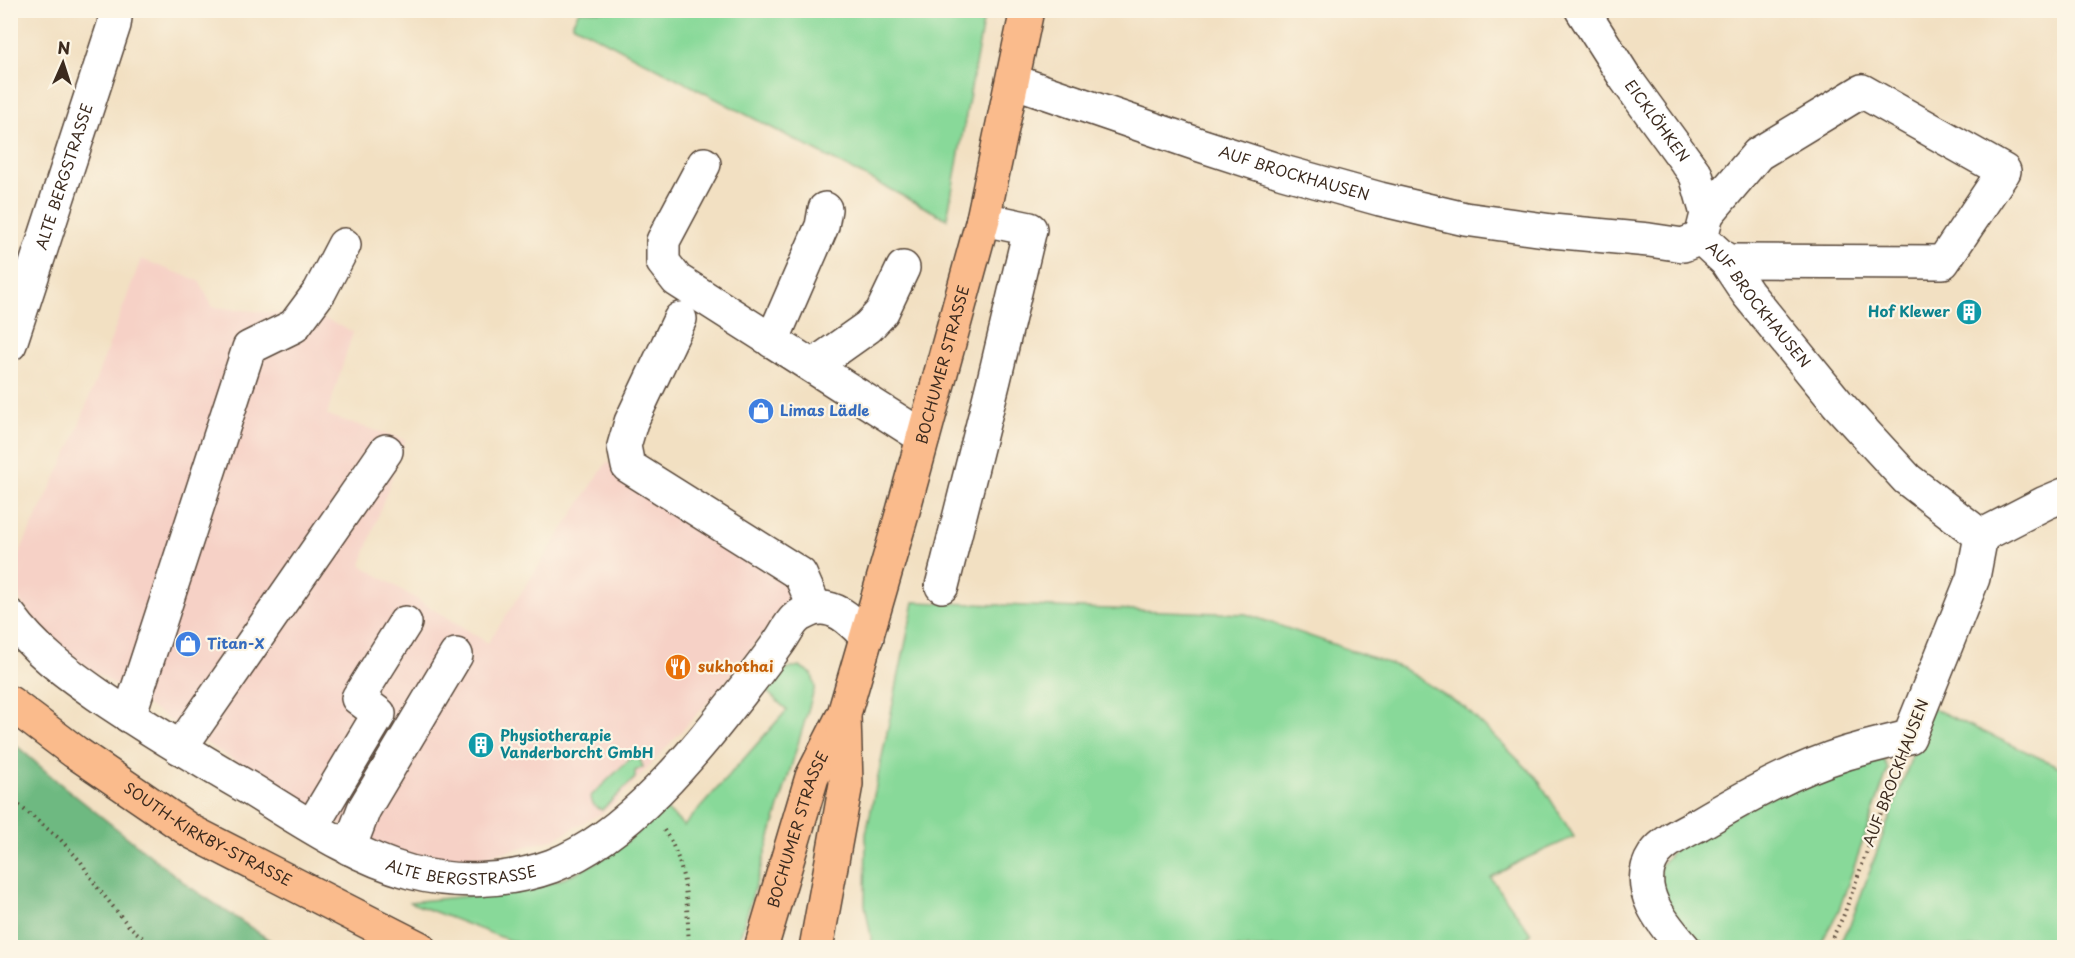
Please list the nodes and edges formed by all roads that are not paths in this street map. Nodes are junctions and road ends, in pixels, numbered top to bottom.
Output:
1 (116, 10) edge
2 (1027, 10) edge
3 (1582, 10) edge
4 (1013, 81) junction
5 (704, 164) dead end
6 (825, 209) dead end
7 (983, 219) junction
8 (1704, 226) junction
9 (344, 245) dead end
10 (1726, 261) junction
11 (903, 268) dead end
12 (680, 319) dead end
13 (772, 341) junction
14 (10, 345) edge
15 (813, 366) junction
16 (922, 437) junction
17 (386, 451) dead end
18 (2064, 495) edge
19 (1981, 536) junction
20 (942, 586) dead end
21 (815, 608) junction
22 (10, 616) edge
23 (405, 622) dead end
24 (867, 637) junction
25 (456, 655) dead end
26 (10, 703) edge
27 (844, 714) junction
28 (129, 716) junction
29 (180, 748) junction
30 (312, 826) junction
31 (349, 848) junction
32 (824, 909) junction
33 (419, 948) edge
34 (761, 948) edge
35 (816, 948) edge
36 (839, 948) edge
37 (1684, 948) edge

1 - 14 street, ALTE BERGSTRASSE
2 - 4 main road, BOCHUMER STRASSE
3 - 8 street, EICKLÖHKEN
4 - 7 main road, BOCHUMER STRASSE
4 - 8 street, AUF BROCKHAUSEN
5 - 13 street
6 - 13 street
7 - 16 main road, BOCHUMER STRASSE
7 - 20 street
8 - 10 street, AUF BROCKHAUSEN
8 - 10 street
9 - 28 street
10 - 19 street, AUF BROCKHAUSEN
11 - 15 street
12 - 21 street
13 - 15 street
15 - 16 street
16 - 24 main road, BOCHUMER STRASSE
17 - 29 street
18 - 19 street
19 - 37 street, AUF BROCKHAUSEN
21 - 24 street
21 - 31 street, ALTE BERGSTRASSE
22 - 28 street, ALTE BERGSTRASSE
23 - 30 street
24 - 27 main road, BOCHUMER STRASSE
25 - 31 street
26 - 33 main road, SOUTH-KIRKBY-STRASSE
27 - 32 main road, BOCHUMER STRASSE
27 - 34 main road, BOCHUMER STRASSE
28 - 29 street, ALTE BERGSTRASSE
29 - 30 street, ALTE BERGSTRASSE
30 - 31 street, ALTE BERGSTRASSE
32 - 35 main road, BOCHUMER STRASSE
32 - 36 main road

